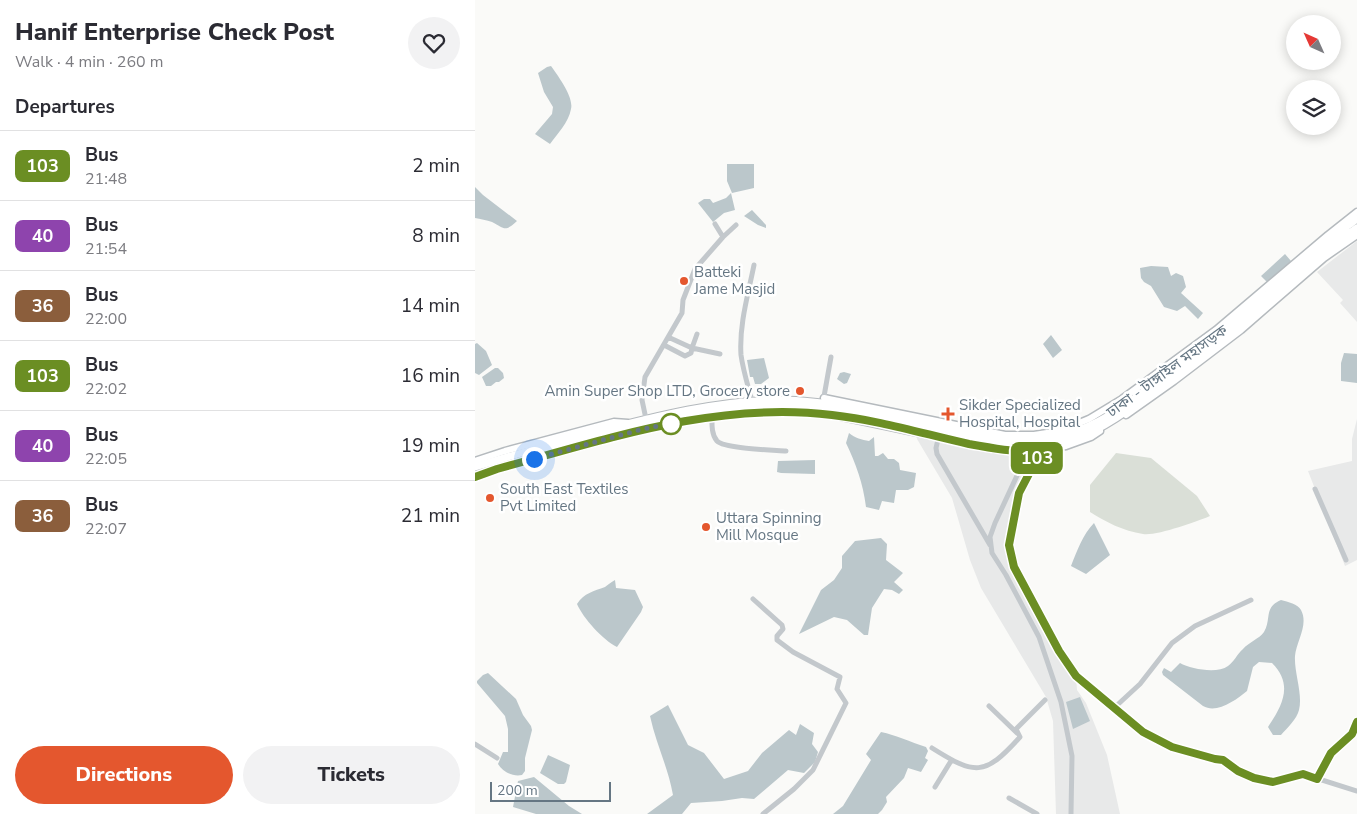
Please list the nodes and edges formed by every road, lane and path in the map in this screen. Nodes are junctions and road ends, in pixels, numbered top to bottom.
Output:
1 (1357, 212) edge
2 (1357, 219) edge
3 (715, 224) dead end
4 (736, 225) dead end
5 (1357, 228) edge
6 (1357, 235) edge
7 (723, 237) junction
8 (754, 265) dead end
9 (1262, 310) junction
10 (697, 334) dead end
11 (668, 337) junction
12 (664, 345) junction
13 (692, 348) junction
14 (720, 354) dead end
15 (831, 357) dead end
16 (823, 400) junction
17 (752, 401) junction
18 (712, 414) junction
19 (645, 419) junction
20 (627, 429) junction
21 (939, 435) junction
22 (786, 451) dead end
23 (1041, 451) junction
24 (1028, 452) junction
25 (475, 461) edge
26 (475, 467) edge
27 (475, 472) edge
28 (475, 477) edge
29 (1315, 490) dead end
30 (991, 546) junction
31 (1346, 560) dead end
32 (753, 599) dead end
33 (1251, 600) dead end
34 (1045, 700) dead end
35 (989, 706) dead end
36 (1113, 708) junction
37 (1357, 722) edge
38 (1017, 733) junction
39 (475, 744) edge
40 (932, 748) dead end
41 (497, 758) dead end
42 (951, 760) junction
43 (1317, 779) junction
44 (935, 787) dead end
45 (1357, 791) edge
46 (1009, 798) dead end
47 (763, 814) edge
48 (1037, 814) edge
49 (1071, 814) edge

1 - 16 main road
2 - 16 highway, ঢাকা - টাঙ্গাইল মহাসড়ক
3 - 7 street
4 - 7 street
5 - 9 highway, ঢাকা - টাঙ্গাইল মহাসড়ক
6 - 9 main road
7 - 11 street
8 - 17 street
9 - 21 highway, ঢাকা - টাঙ্গাইল মহাসড়ক
9 - 23 main road
10 - 13 street
11 - 12 street
11 - 13 street
12 - 13 street
12 - 19 street
13 - 14 street
15 - 16 street
16 - 17 highway, ঢাকা - টাঙ্গাইল মহাসড়ক
17 - 19 highway, ঢাকা - টাঙ্গাইল মহাসড়ক
18 - 20 highway, ঢাকা - টাঙ্গাইল মহাসড়ক
18 - 21 highway, ঢাকা - টাঙ্গাইল মহাসড়ক
18 - 22 street
19 - 20 highway, ঢাকা - টাঙ্গাইল মহাসড়ক
20 - 25 main road
20 - 26 highway, ঢাকা - টাঙ্গাইল মহাসড়ক
20 - 27 highway, ঢাকা - টাঙ্গাইল মহাসড়ক
20 - 28 main road
21 - 24 main road
21 - 30 street
23 - 24 main road
23 - 36 street
24 - 30 street
29 - 31 street
30 - 49 street
32 - 47 street
33 - 36 street
34 - 38 street
35 - 38 street
36 - 43 street
37 - 43 street
38 - 42 street
39 - 41 street
40 - 42 street
42 - 44 street
43 - 45 street
46 - 48 street

